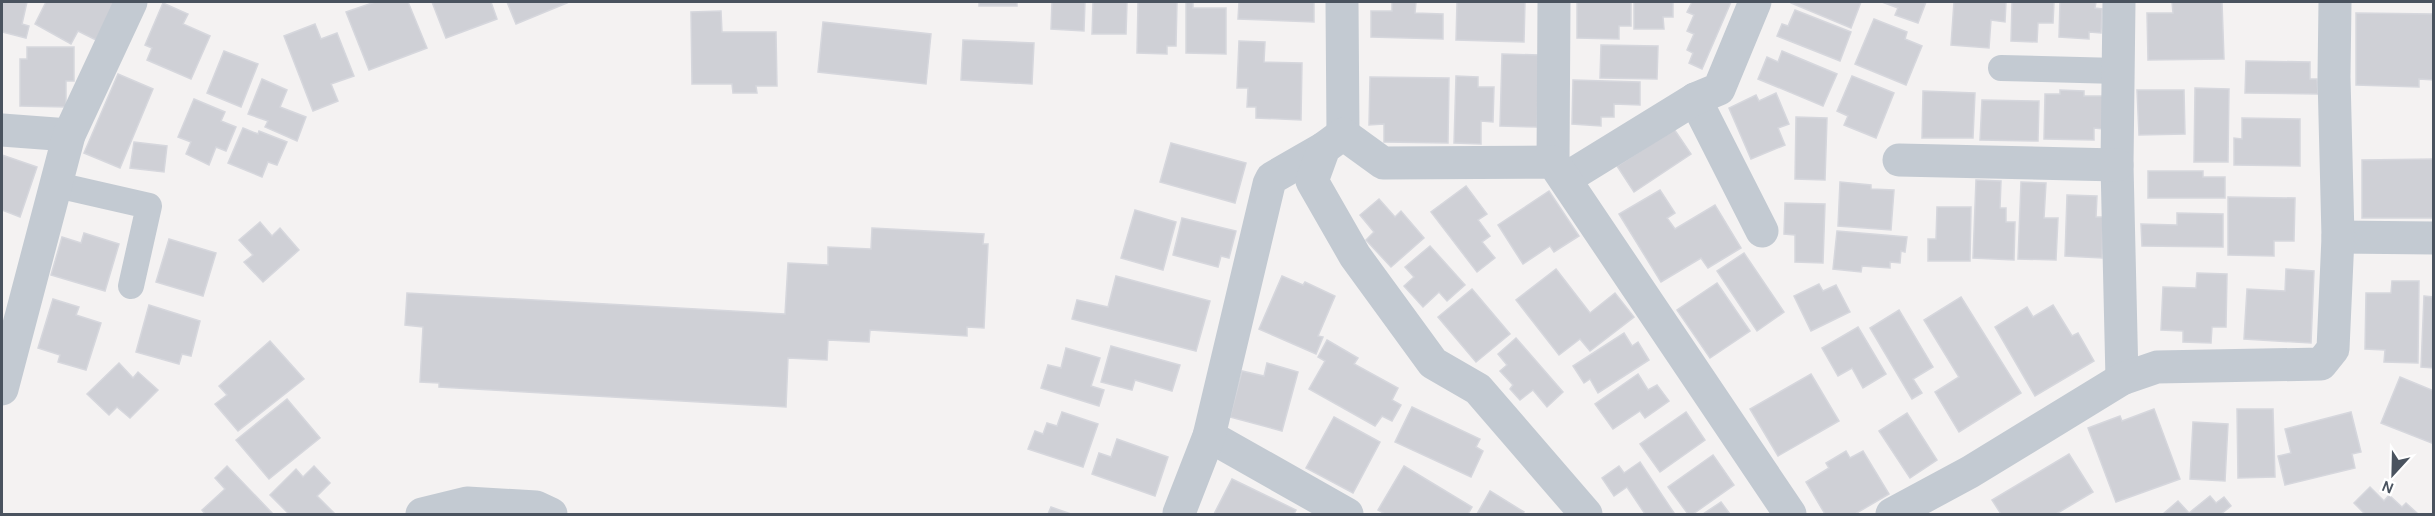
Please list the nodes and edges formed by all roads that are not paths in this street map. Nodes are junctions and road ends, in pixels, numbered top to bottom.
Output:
1 (131, 2) edge
2 (1342, 2) edge
3 (1554, 2) edge
4 (1755, 2) edge
5 (2119, 2) edge
6 (2335, 2) edge
7 (2001, 68) dead end
8 (2118, 71) junction
9 (1695, 99) junction
10 (2, 130) edge
11 (69, 135) junction
12 (1333, 141) junction
13 (1899, 160) dead end
14 (2117, 165) junction
15 (1559, 171) junction
16 (57, 185) junction
17 (1762, 231) dead end
18 (2338, 237) junction
19 (2433, 238) edge
20 (131, 286) dead end
21 (2122, 379) junction
22 (2, 389) edge
23 (1209, 436) junction
24 (1179, 513) edge
25 (422, 514) edge
26 (551, 514) edge
27 (1347, 514) edge
28 (1586, 514) edge
29 (1790, 514) edge
30 (1892, 514) edge

1 - 11 street
2 - 12 street
3 - 15 street
4 - 9 street
5 - 8 street
6 - 18 street
7 - 8 lane
8 - 14 street
9 - 15 street
9 - 17 street
10 - 11 street
11 - 16 street
12 - 15 street
12 - 23 street
12 - 28 street
13 - 14 street
14 - 21 street
15 - 29 street
16 - 20 lane
16 - 22 street
18 - 19 street
18 - 21 street
21 - 30 street
23 - 24 street
23 - 27 street
25 - 26 street

